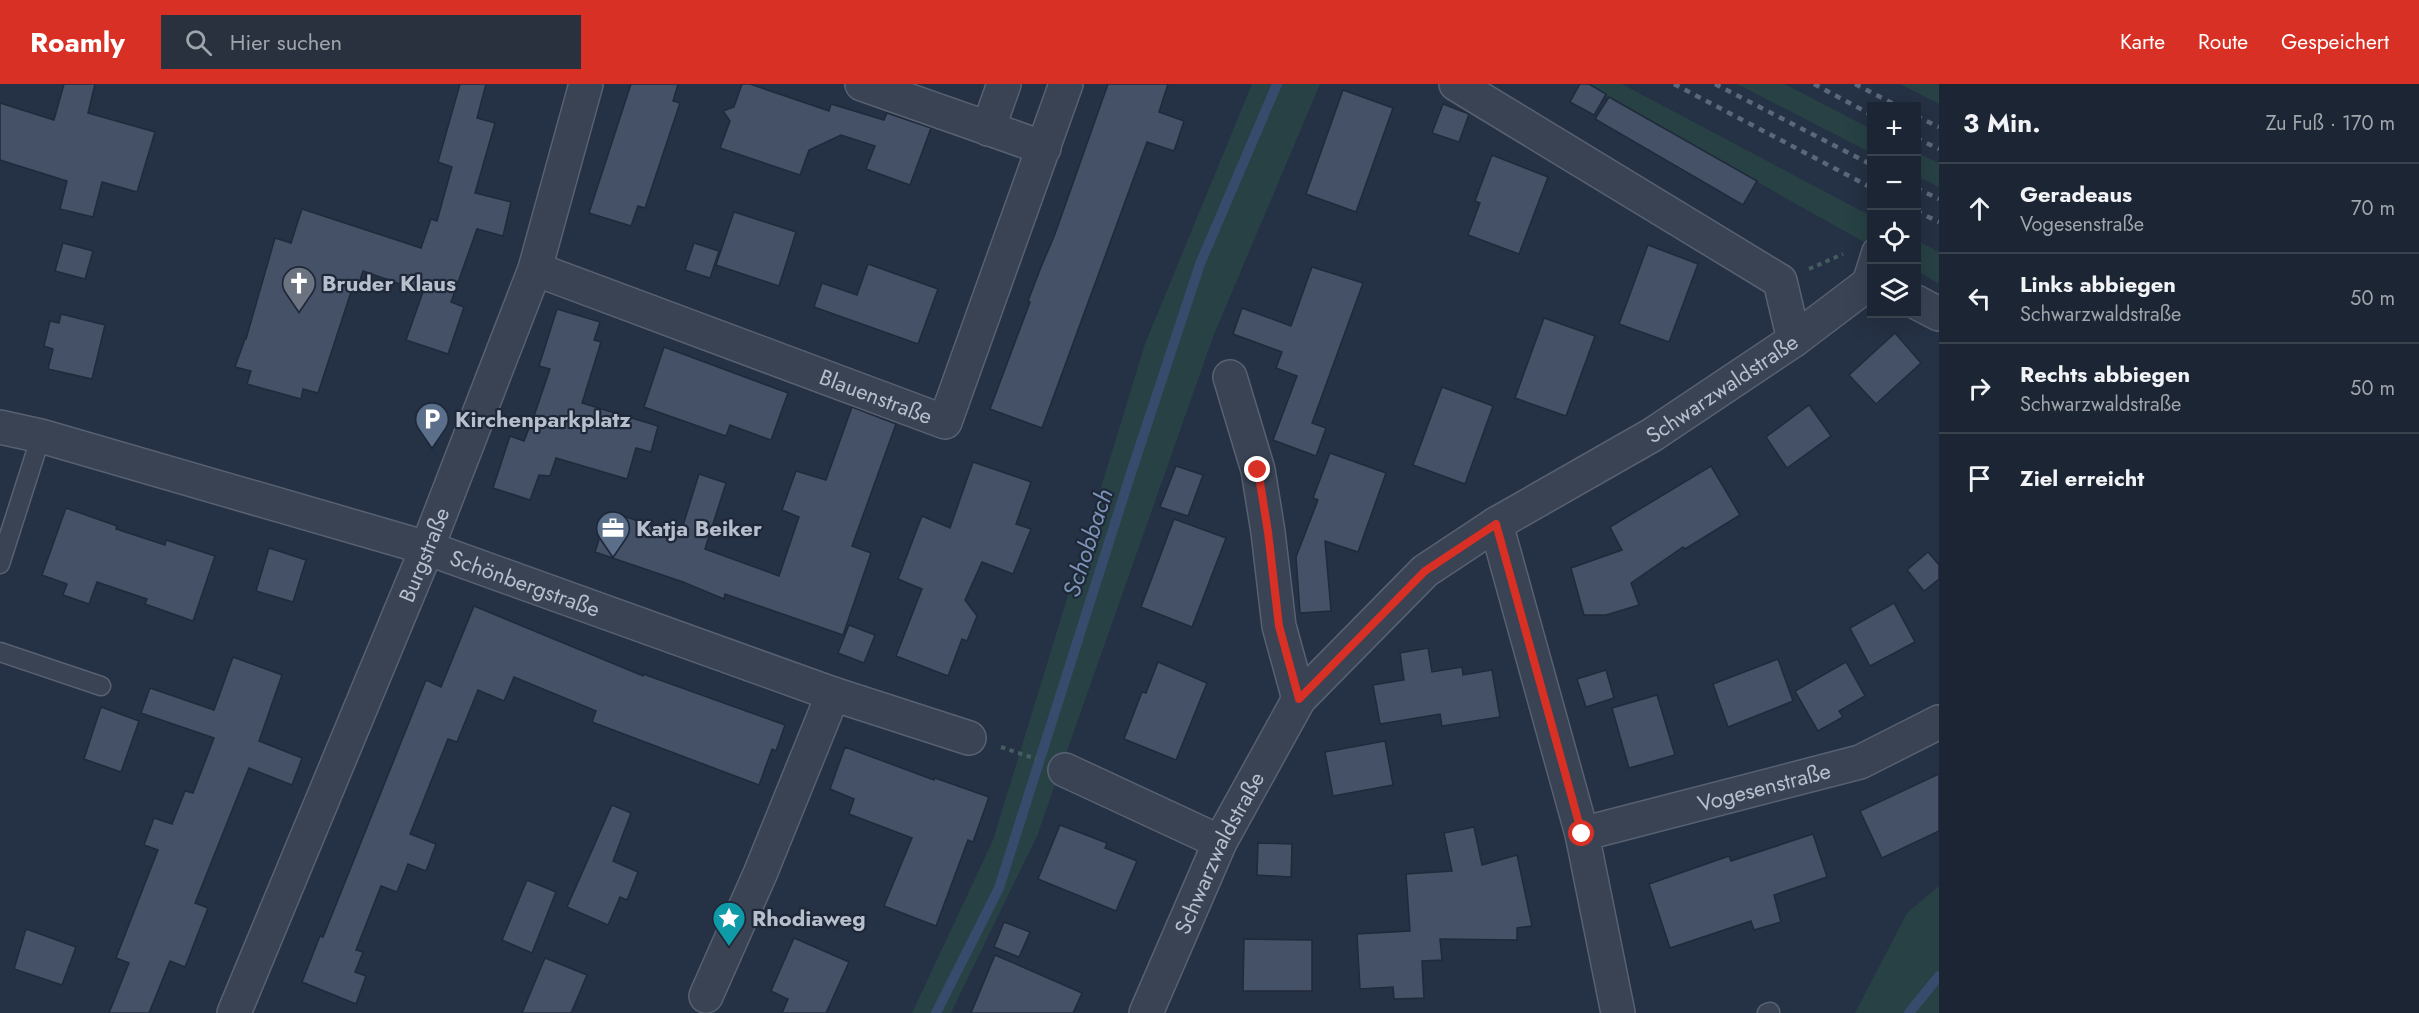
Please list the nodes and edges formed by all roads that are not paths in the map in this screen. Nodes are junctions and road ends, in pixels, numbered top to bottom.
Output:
1 (586, 84) edge
2 (862, 84) edge
3 (1004, 84) edge
4 (1066, 84) edge
5 (1456, 84) edge
6 (988, 129) junction
7 (1044, 148) junction
8 (1862, 249) edge
9 (535, 268) junction
10 (1865, 286) edge
11 (1921, 304) edge
12 (1939, 314) edge
13 (1794, 340) junction
14 (1230, 377) dead end
15 (0, 427) edge
16 (41, 436) junction
17 (1496, 524) junction
18 (427, 548) junction
19 (0, 564) edge
20 (0, 652) edge
21 (101, 686) dead end
22 (832, 694) junction
23 (1299, 699) junction
24 (1939, 722) edge
25 (969, 738) dead end
26 (1065, 770) dead end
27 (1582, 834) junction
28 (1220, 842) junction
29 (706, 996) dead end
30 (234, 1013) edge
31 (1146, 1013) edge
32 (1617, 1013) edge

1 - 9 street, Burgstraße
2 - 6 street
3 - 6 street
4 - 7 street, Blauenstraße
5 - 13 street, Schwarzwaldstraße
6 - 7 street
7 - 9 street, Blauenstraße
8 - 10 lane
9 - 18 street, Burgstraße
10 - 13 street
11 - 12 street
13 - 17 street, Schwarzwaldstraße
14 - 23 street
15 - 16 street, Schönbergstraße
16 - 18 street, Schönbergstraße
16 - 19 lane
17 - 23 street, Schwarzwaldstraße
17 - 27 street
18 - 22 street, Schönbergstraße
18 - 30 street, Burgstraße
20 - 21 lane
22 - 25 street, Schönbergstraße
22 - 29 street
23 - 28 street, Schwarzwaldstraße
24 - 27 street, Vogesenstraße
26 - 28 street
27 - 32 street
28 - 31 street, Schwarzwaldstraße

